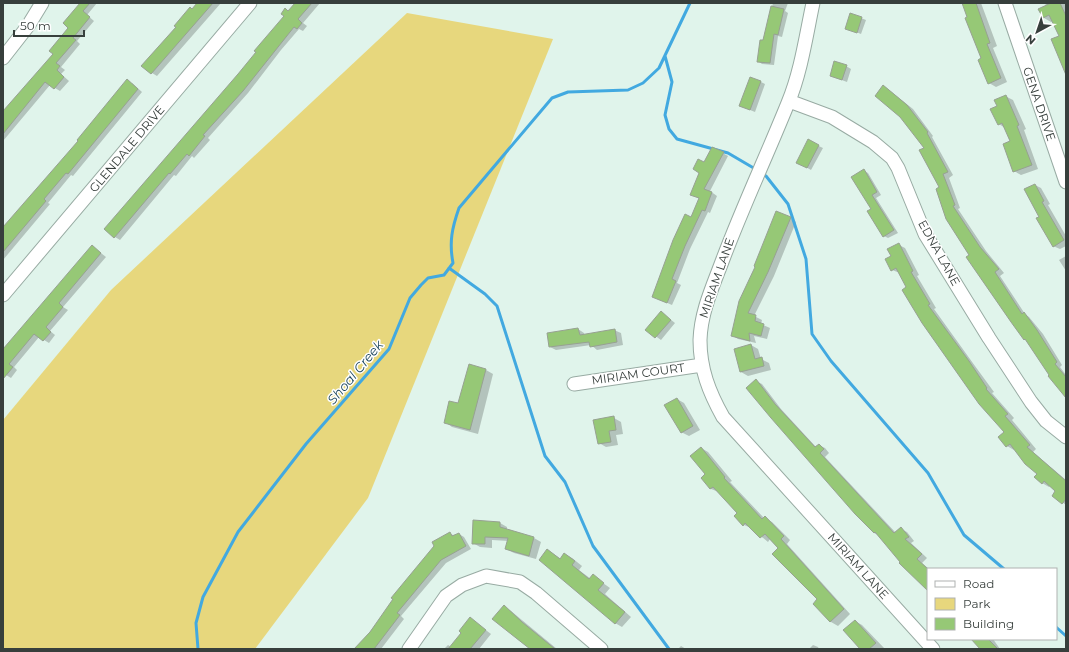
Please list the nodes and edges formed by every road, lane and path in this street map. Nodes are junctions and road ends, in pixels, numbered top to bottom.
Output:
1 (42, 3) edge
2 (250, 3) edge
3 (813, 3) edge
4 (1005, 3) edge
5 (3, 58) edge
6 (789, 101) junction
7 (1066, 182) edge
8 (3, 295) edge
9 (702, 365) junction
10 (574, 384) dead end
11 (1066, 437) edge
12 (409, 649) edge
13 (601, 649) edge
14 (933, 649) edge

1 - 5 street
2 - 8 street, GLENDALE DRIVE
3 - 6 street, MIRIAM LANE
4 - 7 street, GENA DRIVE
6 - 9 street, MIRIAM LANE
6 - 11 street, EDNA LANE
9 - 10 street, MIRIAM COURT
9 - 14 street, MIRIAM LANE
12 - 13 street

